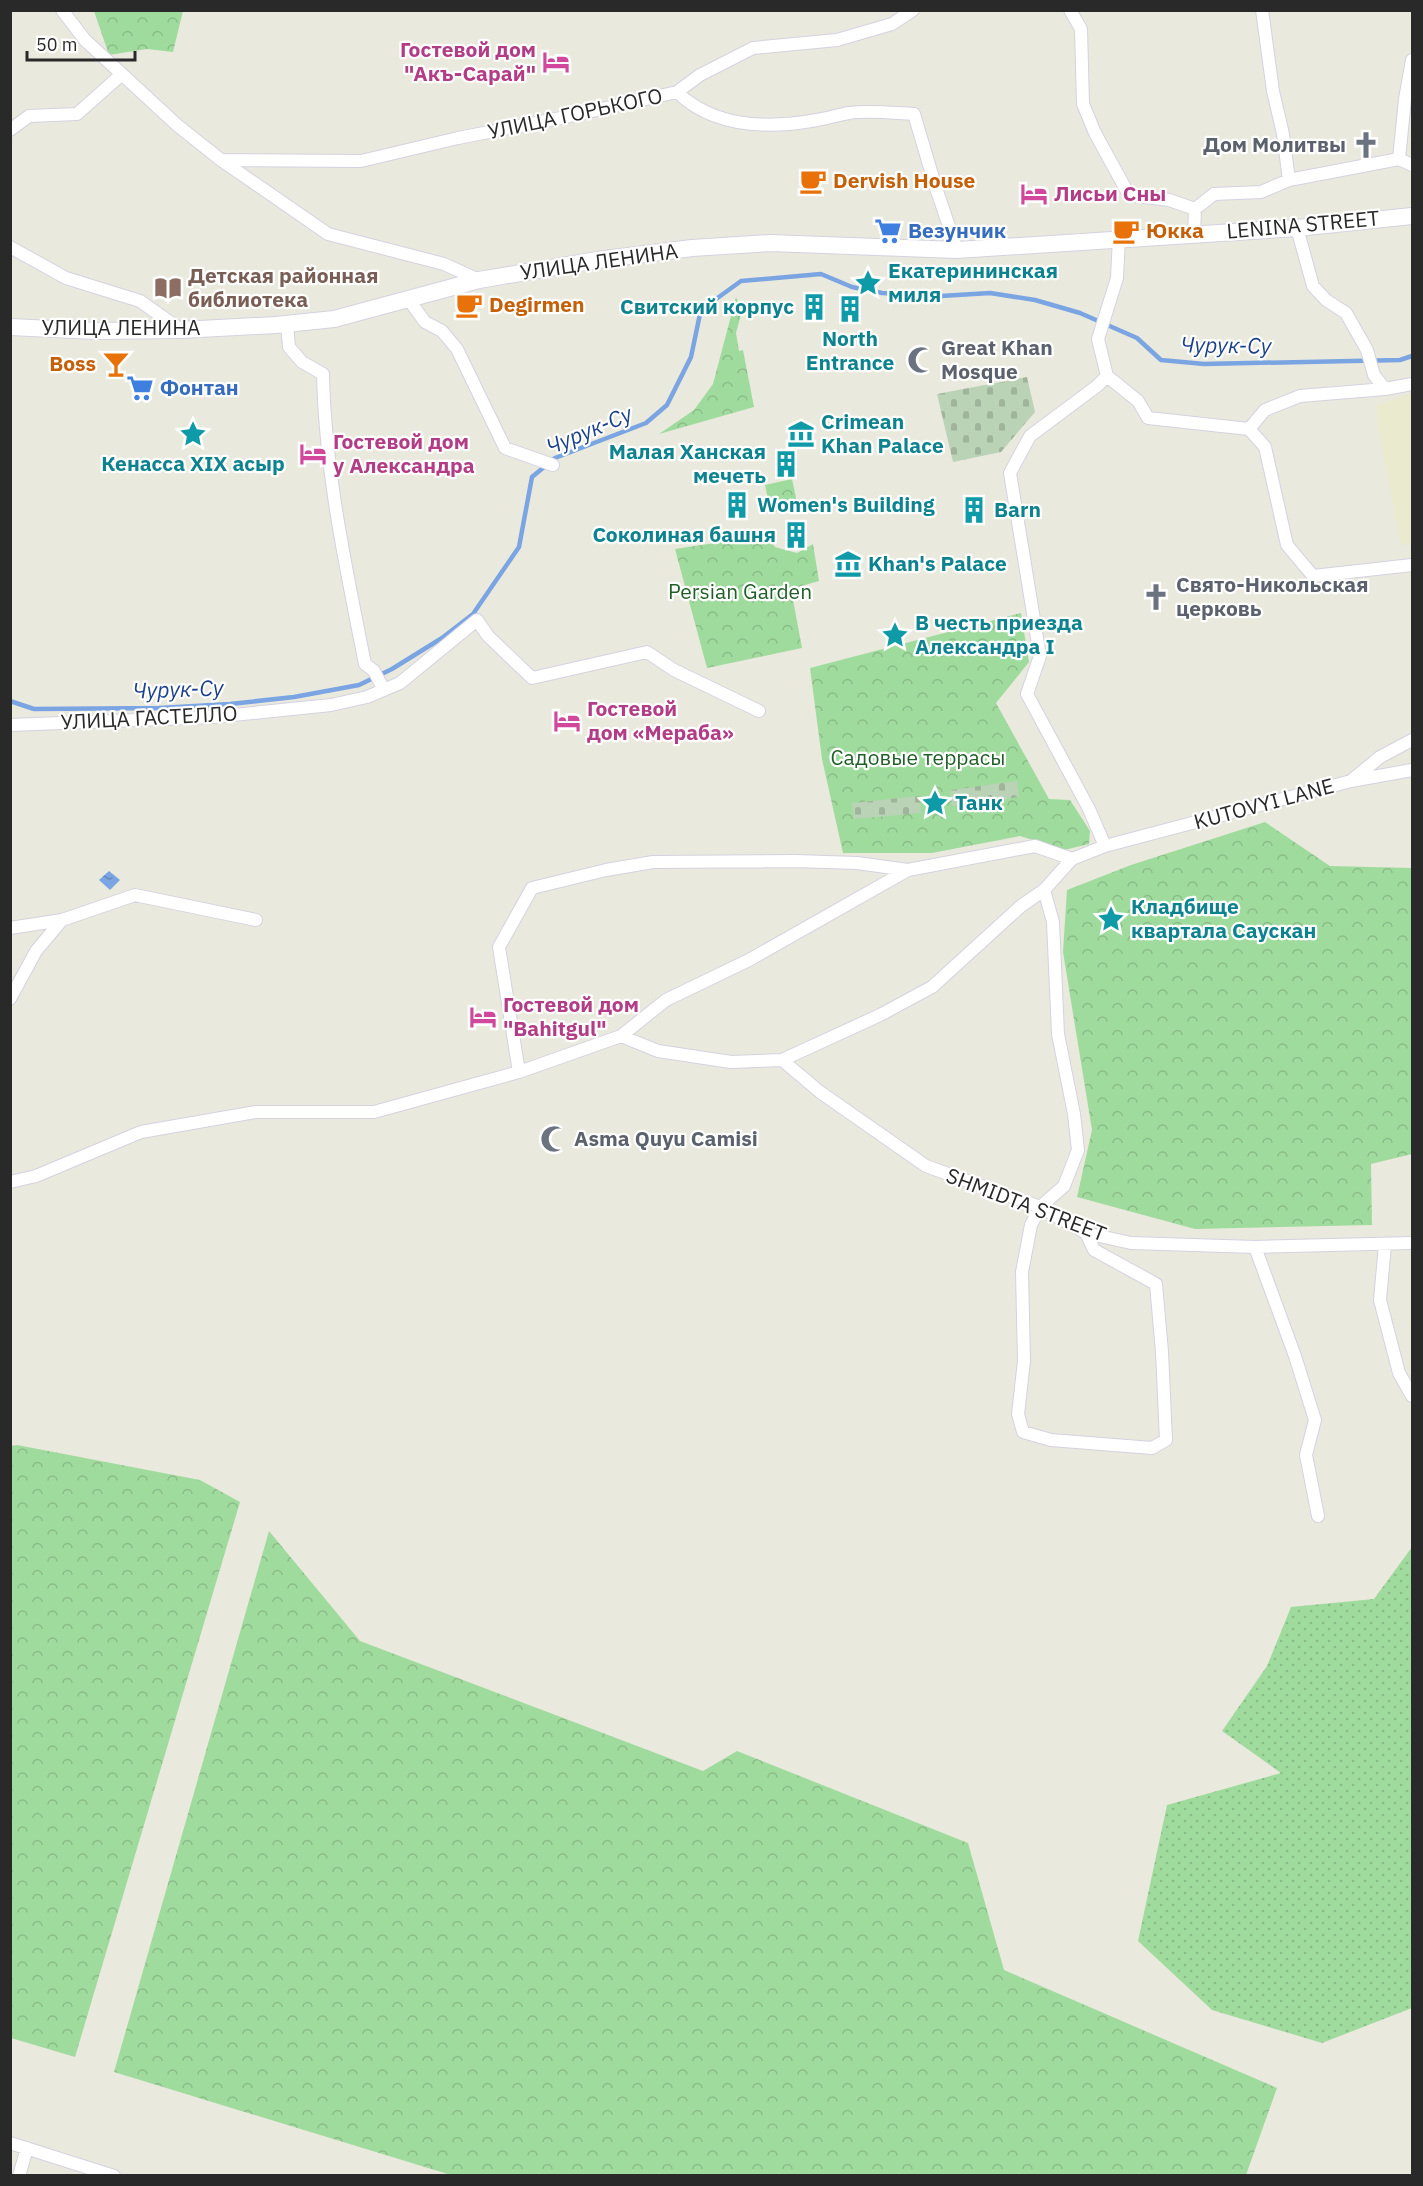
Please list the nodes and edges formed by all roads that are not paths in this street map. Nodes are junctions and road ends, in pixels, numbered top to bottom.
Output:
1 (62, 10) edge
2 (913, 10) edge
3 (1071, 10) edge
4 (1262, 10) edge
5 (1413, 60) edge
6 (122, 74) junction
7 (677, 92) junction
8 (10, 130) edge
9 (1400, 159) junction
10 (221, 160) junction
11 (1413, 165) edge
12 (1288, 180) junction
13 (1195, 209) junction
14 (1413, 216) edge
15 (1297, 228) junction
16 (1194, 234) junction
17 (1119, 238) junction
18 (10, 247) edge
19 (957, 250) junction
20 (479, 280) junction
21 (409, 300) junction
22 (287, 324) junction
23 (10, 327) edge
24 (181, 330) junction
25 (1107, 376) junction
26 (1413, 384) edge
27 (1385, 389) junction
28 (1249, 429) junction
29 (548, 464) dead end
30 (1413, 565) edge
31 (382, 687) junction
32 (759, 711) dead end
33 (10, 725) edge
34 (1413, 740) edge
35 (1413, 770) edge
36 (1351, 781) junction
37 (1105, 846) junction
38 (1072, 859) junction
39 (908, 870) junction
40 (1044, 890) junction
41 (62, 920) junction
42 (256, 920) dead end
43 (10, 928) edge
44 (10, 999) edge
45 (621, 1036) junction
46 (782, 1060) junction
47 (519, 1072) junction
48 (10, 1182) edge
49 (1040, 1207) junction
50 (1086, 1233) junction
51 (1413, 1243) edge
52 (1385, 1245) junction
53 (1255, 1246) junction
54 (1413, 1396) edge
55 (1318, 1516) dead end
56 (10, 2143) edge
57 (27, 2148) junction
58 (19, 2175) edge
59 (114, 2175) edge

1 - 6 street
2 - 7 street, УЛИЦА ГОРЬКОГО
3 - 13 street
4 - 12 street
5 - 9 street
6 - 8 street
6 - 10 street
7 - 10 street, УЛИЦА ГОРЬКОГО
7 - 19 street
9 - 11 street
9 - 12 street
10 - 20 street
12 - 13 street
13 - 16 street
14 - 15 main road, LENINA STREET
15 - 16 main road, LENINA STREET
15 - 27 street
16 - 17 main road, УЛИЦА ЛЕНИНА
17 - 19 main road, УЛИЦА ЛЕНИНА
17 - 25 street
18 - 24 street
19 - 20 main road, УЛИЦА ЛЕНИНА
20 - 21 main road, УЛИЦА ЛЕНИНА
21 - 22 main road, УЛИЦА ЛЕНИНА
21 - 29 street
22 - 24 main road, УЛИЦА ЛЕНИНА
22 - 31 street
23 - 24 main road, УЛИЦА ЛЕНИНА
25 - 28 street
25 - 37 street
26 - 27 street
27 - 28 street
28 - 30 street
31 - 32 street, УЛИЦА ГАСТЕЛЛО
31 - 33 street, УЛИЦА ГАСТЕЛЛО
34 - 36 street, KUTOVYI LANE
35 - 36 street
36 - 37 street, KUTOVYI LANE
37 - 38 street, KUTOVYI LANE
38 - 39 street
38 - 40 street
39 - 45 street
39 - 47 street
40 - 46 street
40 - 49 street
41 - 42 street
41 - 43 street
41 - 44 street
45 - 46 street
45 - 47 street
46 - 49 street, SHMIDTA STREET
47 - 48 street
49 - 50 street, SHMIDTA STREET
49 - 50 street
50 - 53 street, SHMIDTA STREET
51 - 52 street, SHMIDTA STREET
52 - 53 street, SHMIDTA STREET
52 - 54 street
53 - 55 street
56 - 57 street
57 - 58 street
57 - 59 street

